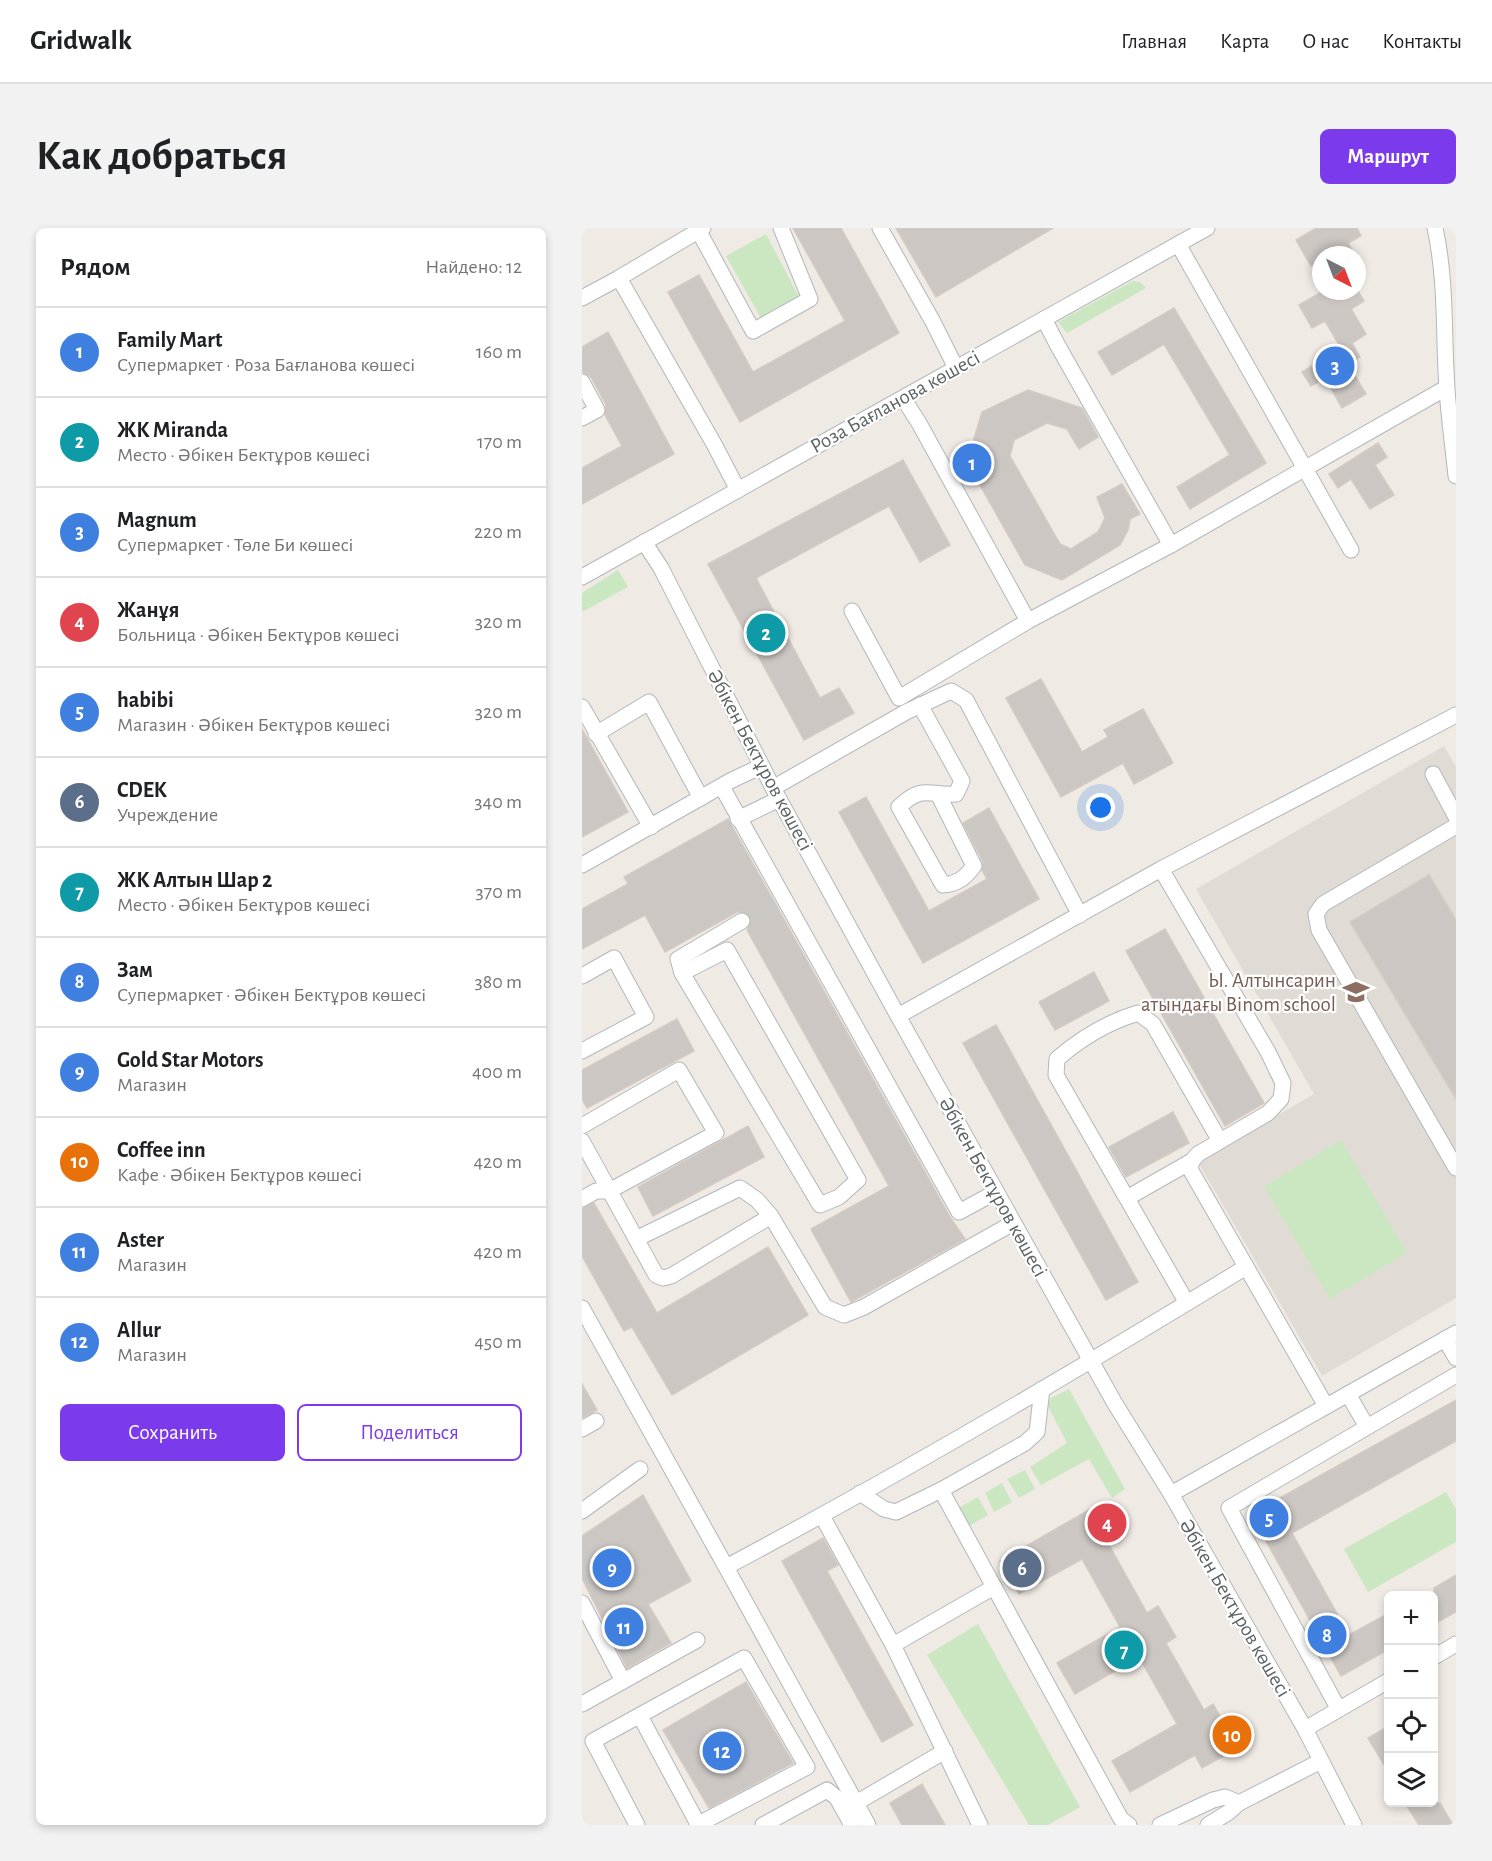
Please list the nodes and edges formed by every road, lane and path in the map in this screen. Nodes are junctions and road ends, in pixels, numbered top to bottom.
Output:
1 (781, 228) edge
2 (880, 228) edge
3 (1207, 228) edge
4 (699, 229) edge
5 (1437, 230) edge
6 (1178, 244) junction
7 (619, 278) junction
8 (582, 298) edge
9 (1451, 305) edge
10 (1044, 319) junction
11 (956, 368) junction
12 (582, 382) edge
13 (1446, 388) junction
14 (903, 398) junction
15 (582, 418) edge
16 (1304, 469) junction
17 (1456, 476) edge
18 (738, 490) junction
19 (644, 542) junction
20 (1171, 545) junction
21 (1351, 550) dead end
22 (582, 577) edge
23 (852, 611) dead end
24 (1028, 621) junction
25 (899, 698) junction
26 (582, 707) edge
27 (913, 709) junction
28 (1456, 715) edge
29 (596, 734) junction
30 (762, 766) junction
31 (1433, 774) dead end
32 (722, 787) junction
33 (776, 794) junction
34 (939, 796) junction
35 (701, 798) junction
36 (1456, 817) edge
37 (738, 819) junction
38 (1456, 826) edge
39 (651, 827) junction
40 (582, 865) edge
41 (1161, 869) junction
42 (1080, 915) junction
43 (742, 921) tunnel mouth
44 (682, 973) junction
45 (582, 976) edge
46 (898, 1016) junction
47 (582, 1051) edge
48 (582, 1126) edge
49 (582, 1141) edge
50 (1220, 1141) junction
51 (1192, 1161) junction
52 (1456, 1168) edge
53 (609, 1191) junction
54 (996, 1192) junction
55 (1127, 1198) junction
56 (582, 1199) edge
57 (771, 1216) junction
58 (1013, 1223) junction
59 (636, 1239) junction
60 (1246, 1267) junction
61 (1187, 1303) junction
62 (582, 1308) edge
63 (1451, 1336) edge
64 (1456, 1358) edge
65 (1092, 1361) junction
66 (1456, 1375) edge
67 (1042, 1389) junction
68 (1348, 1394) junction
69 (1326, 1406) junction
70 (596, 1421) dead end
71 (1367, 1427) junction
72 (582, 1429) edge
73 (640, 1469) dead end
74 (941, 1490) junction
75 (860, 1493) junction
76 (1171, 1494) junction
77 (582, 1511) edge
78 (822, 1516) junction
79 (726, 1568) junction
80 (994, 1587) junction
81 (582, 1603) edge
82 (697, 1640) dead end
83 (1456, 1644) edge
84 (893, 1645) junction
85 (1438, 1655) edge
86 (623, 1681) junction
87 (1384, 1684) edge
88 (582, 1704) edge
89 (1338, 1708) junction
90 (640, 1716) junction
91 (1305, 1729) junction
92 (945, 1751) junction
93 (1321, 1761) junction
94 (856, 1803) junction
95 (1239, 1803) junction
96 (1125, 1823) edge
97 (637, 1825) edge
98 (697, 1825) edge
99 (763, 1825) edge
100 (852, 1825) edge
101 (868, 1825) edge
102 (980, 1825) edge
103 (1160, 1825) edge
104 (1208, 1825) edge
105 (1354, 1825) edge

1 - 4 street
2 - 11 street
3 - 6 street, Роза Бағланова көшесі
4 - 7 street
5 - 9 street
6 - 10 street, Роза Бағланова көшесі
6 - 16 street
7 - 8 street
7 - 18 street
9 - 13 street
10 - 11 street, Роза Бағланова көшесі
10 - 20 street
11 - 14 street, Роза Бағланова көшесі
12 - 15 street
13 - 16 street
13 - 17 street
14 - 18 street, Роза Бағланова көшесі
14 - 24 street
16 - 20 street
16 - 21 street
18 - 19 street, Роза Бағланова көшесі
19 - 22 street, Роза Бағланова көшесі
19 - 30 street, Әбікен Бектұров көшесі
20 - 24 street
23 - 25 street
24 - 25 street
25 - 27 street
26 - 29 street
27 - 33 street
27 - 34 street
27 - 42 street
28 - 41 street
29 - 35 street
29 - 39 street
30 - 32 street
30 - 33 street, Әбікен Бектұров көшесі
31 - 36 street
32 - 35 street
32 - 37 street
33 - 37 street
33 - 46 street, Әбікен Бектұров көшесі
34 - 34 street
35 - 39 street
37 - 54 street
38 - 52 street
39 - 40 street
41 - 42 street
41 - 50 street
42 - 46 street
43 - 44 street
44 - 44 street
45 - 47 street
46 - 54 street, Әбікен Бектұров көшесі
48 - 53 street
49 - 53 street
50 - 51 street
50 - 55 street
51 - 55 street
51 - 60 street
53 - 56 street
53 - 59 street
54 - 58 street, Әбікен Бектұров көшесі
55 - 61 street
57 - 58 street
57 - 59 street
57 - 59 street
58 - 65 street, Әбікен Бектұров көшесі
60 - 61 street
60 - 69 street
61 - 65 street
62 - 79 street
63 - 64 street
63 - 68 street
65 - 67 street
65 - 76 street, Әбікен Бектұров көшесі
66 - 71 street
67 - 74 street
67 - 75 street
68 - 69 street
68 - 71 street
69 - 76 street
70 - 72 street
71 - 89 street
73 - 77 street
74 - 75 street
74 - 80 street
75 - 78 street
76 - 91 street, Әбікен Бектұров көшесі
78 - 79 street
78 - 84 street
79 - 94 street
80 - 84 street
80 - 96 street
81 - 86 street
82 - 86 street
83 - 85 street
84 - 92 street
86 - 88 street
87 - 89 street
89 - 91 street
90 - 97 street
90 - 98 street
90 - 98 street
91 - 93 street, Әбікен Бектұров көшесі
92 - 94 street
92 - 102 street
93 - 95 street
93 - 105 street, Әбікен Бектұров көшесі
94 - 101 street
95 - 103 street
95 - 104 street
99 - 100 street

